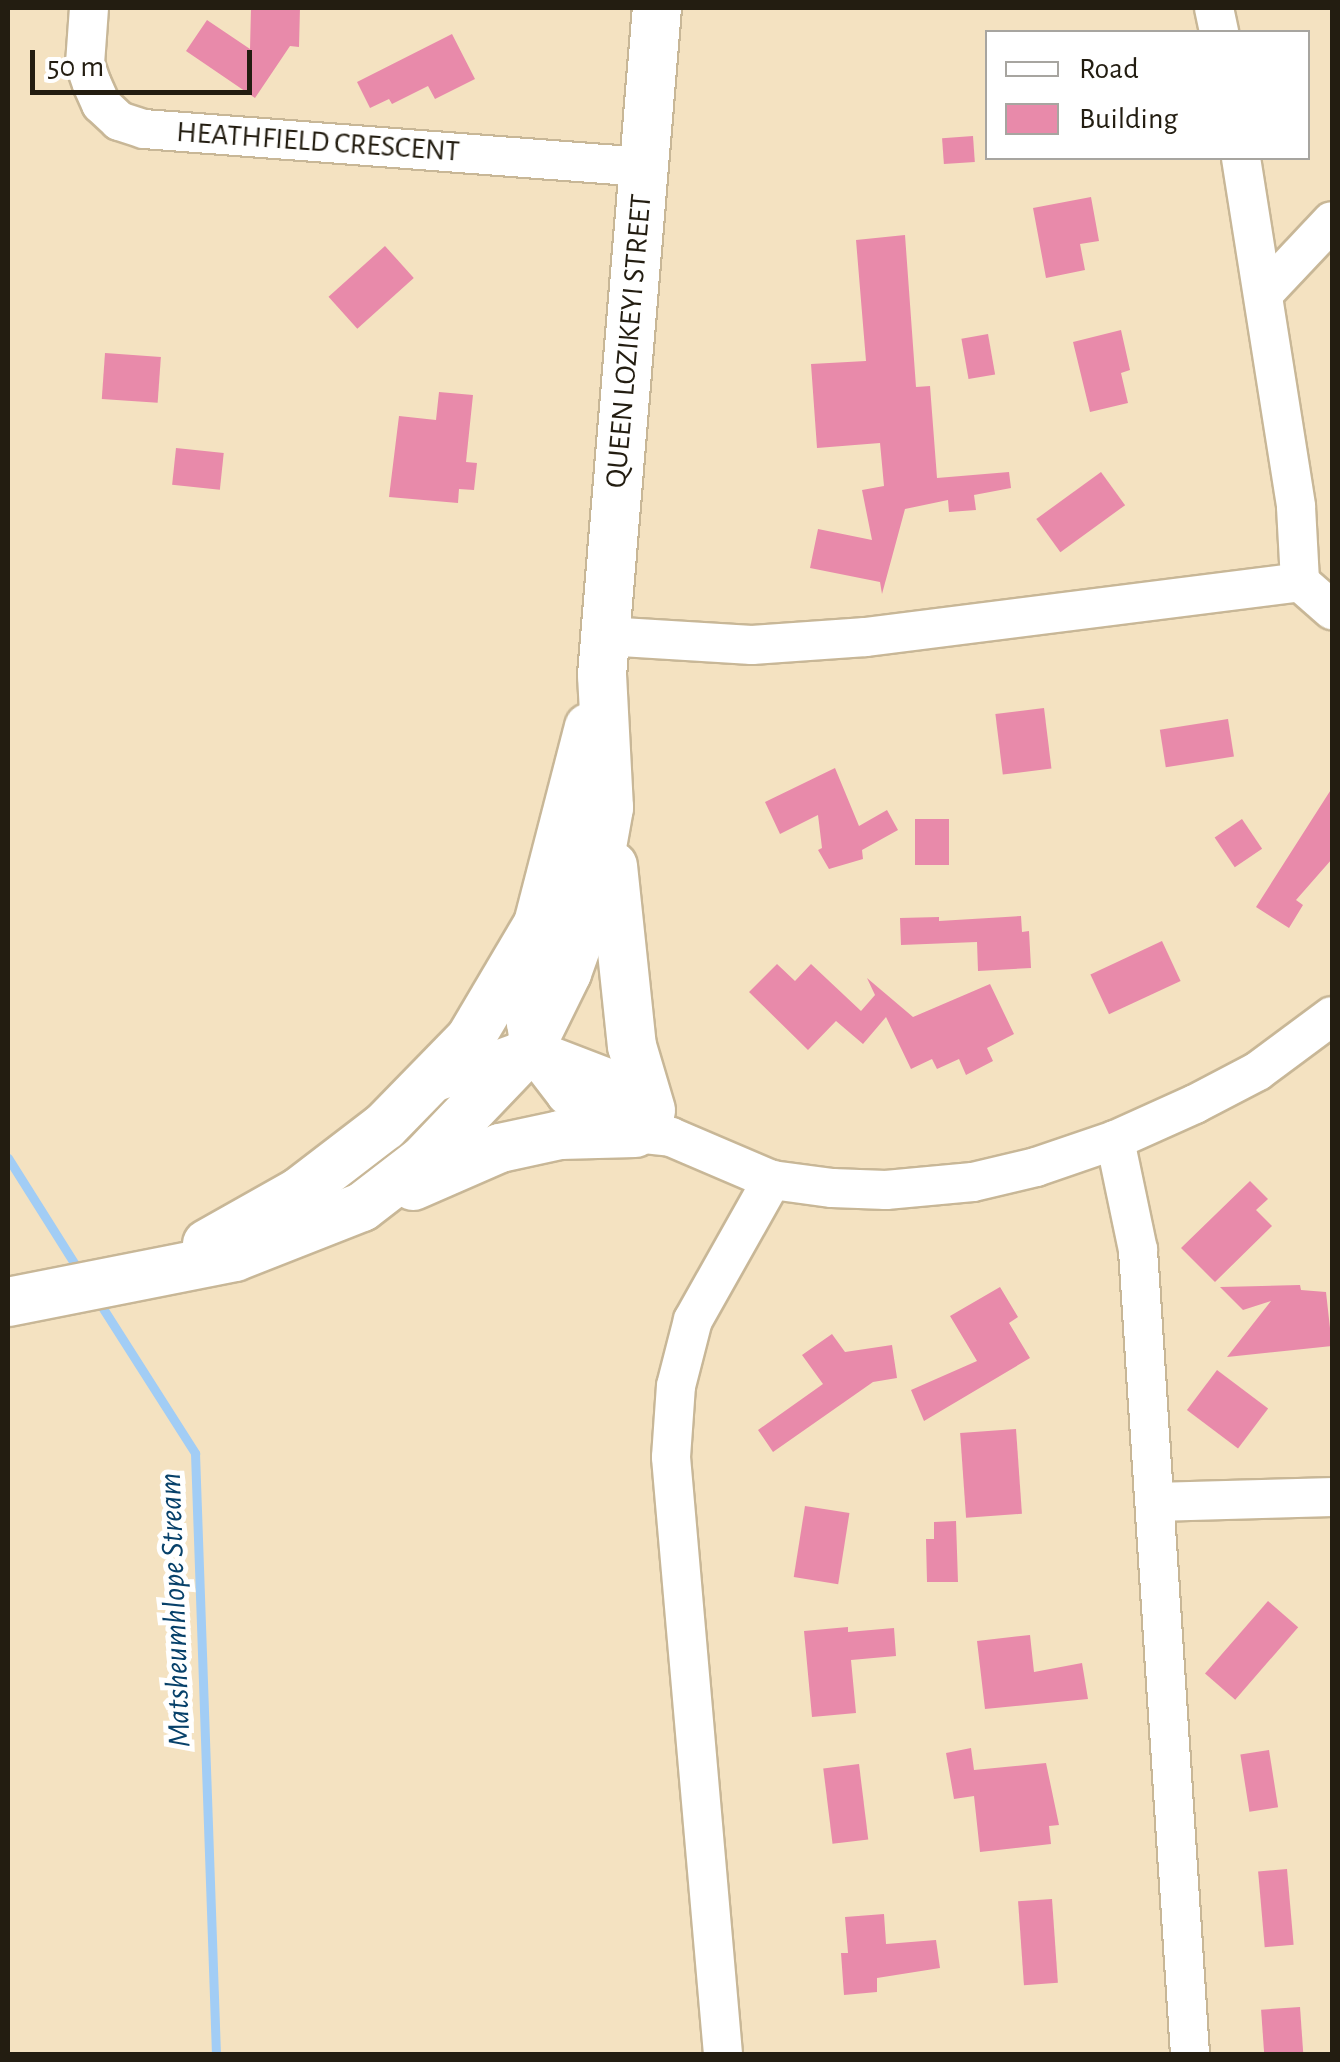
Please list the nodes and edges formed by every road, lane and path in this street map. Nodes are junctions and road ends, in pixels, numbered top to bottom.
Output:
1 (89, 8) edge
2 (658, 8) edge
3 (1242, 160) edge
4 (643, 168) junction
5 (1332, 221) edge
6 (1266, 291) junction
7 (1300, 582) junction
8 (1332, 610) edge
9 (603, 656) junction
10 (609, 808) junction
11 (538, 924) junction
12 (1325, 1034) edge
13 (530, 1048) junction
14 (424, 1087) junction
15 (652, 1127) junction
16 (1115, 1140) junction
17 (772, 1180) junction
18 (362, 1207) junction
19 (151, 1275) junction
20 (8, 1302) edge
21 (1332, 1498) edge
22 (1156, 1502) junction
23 (723, 2054) edge
24 (1190, 2054) edge

1 - 4 street, HEATHFIELD CRESCENT
2 - 4 main road, QUEEN LOZIKEYI STREET
3 - 6 street
4 - 9 main road, QUEEN LOZIKEYI STREET
5 - 6 street
6 - 7 street
7 - 8 street
7 - 9 street
9 - 10 main road, QUEEN LOZIKEYI STREET
9 - 11 main road, QUEEN LOZIKEYI STREET
10 - 13 main road, QUEEN LOZIKEYI STREET
10 - 15 main road
11 - 13 street
11 - 14 main road, QUEEN LOZIKEYI STREET
12 - 16 street
13 - 14 street
13 - 15 street
13 - 18 main road, QUEEN LOZIKEYI STREET
14 - 19 main road, QUEEN LOZIKEYI STREET
15 - 17 street
15 - 18 main road
16 - 17 street
16 - 22 street
17 - 23 street
18 - 19 main road, QUEEN LOZIKEYI STREET
19 - 20 main road, QUEEN LOZIKEYI STREET
21 - 22 street
22 - 24 street

